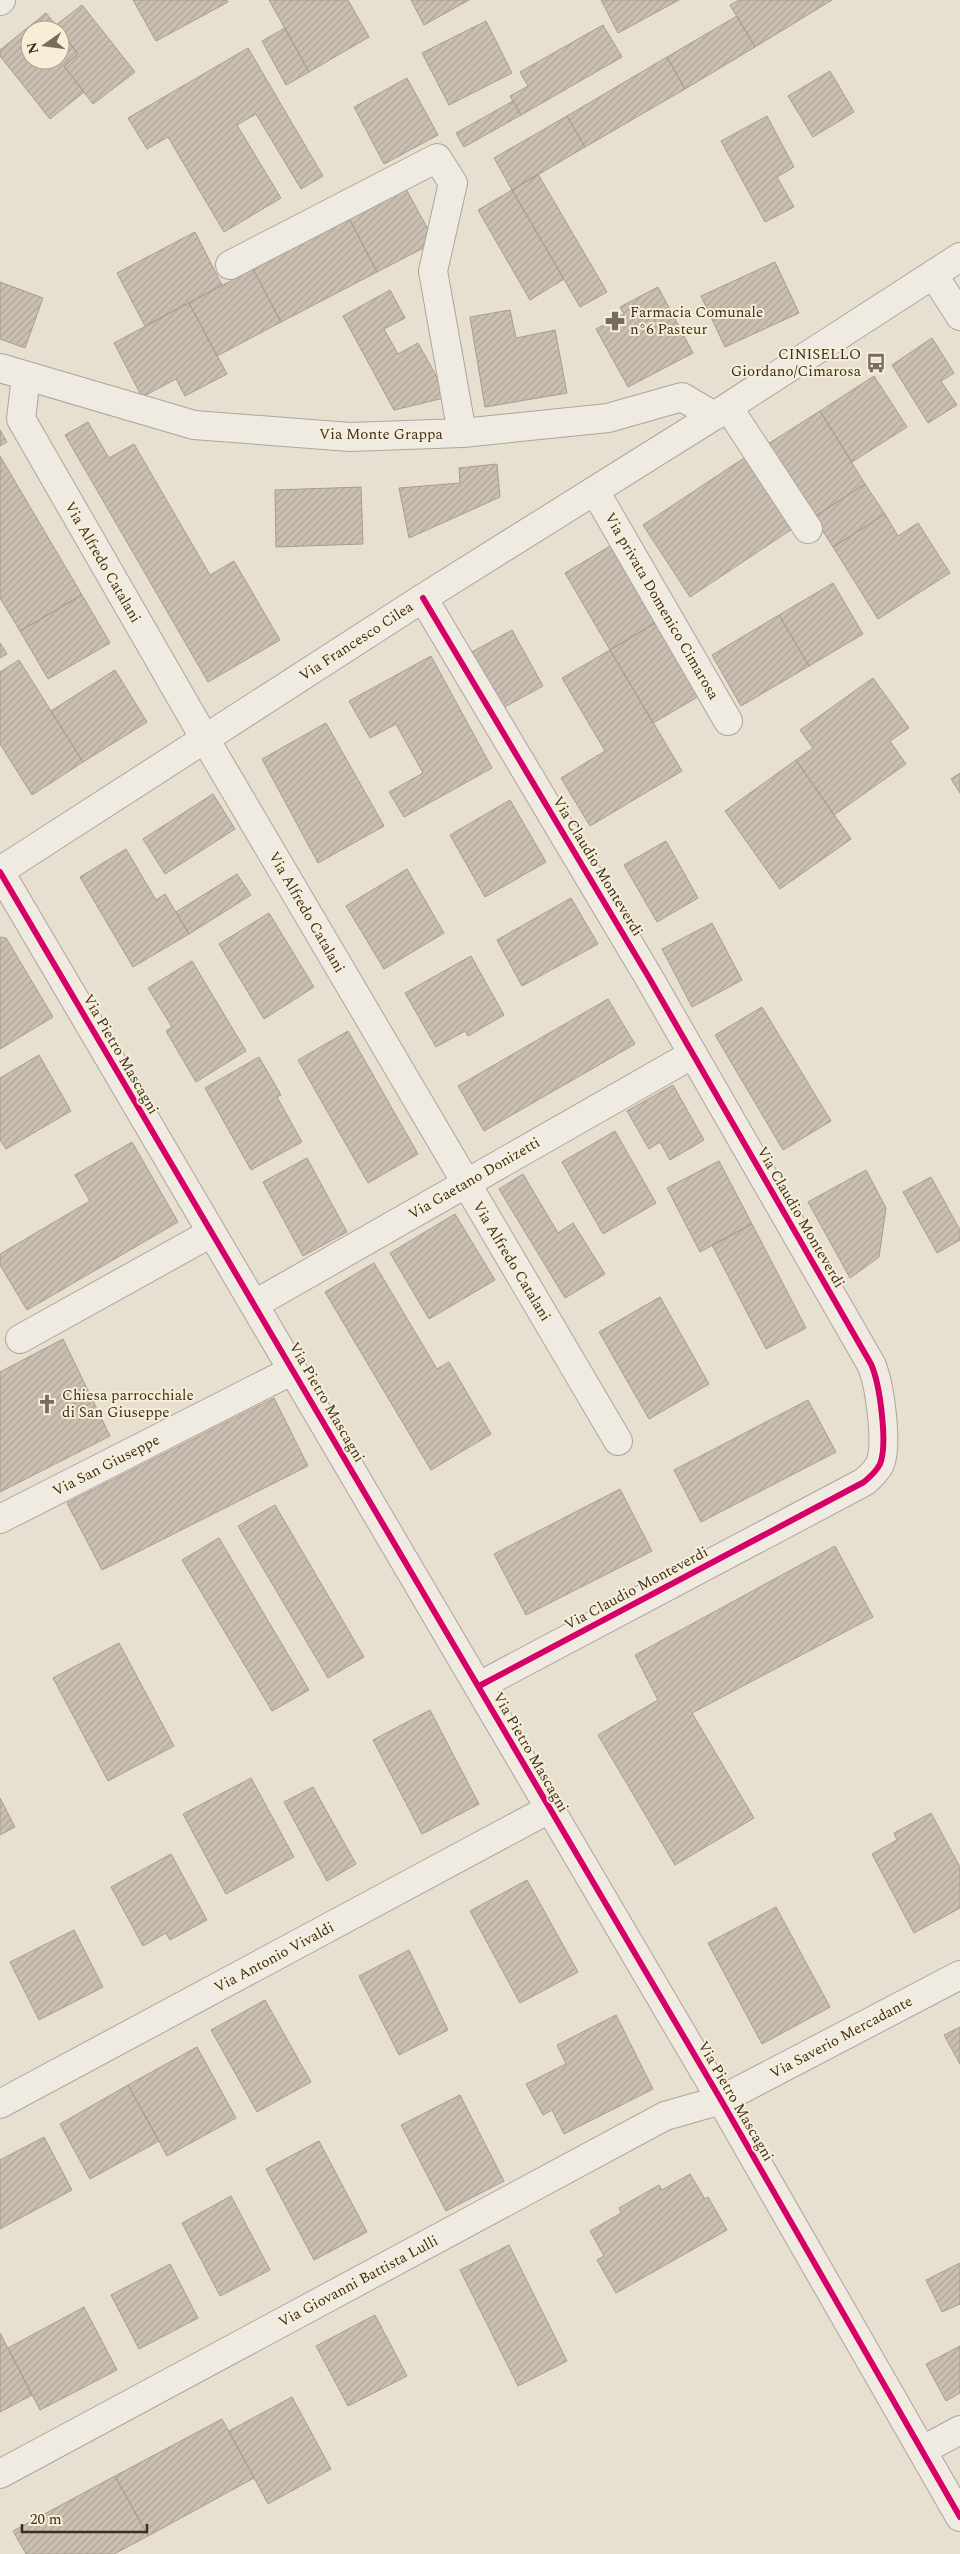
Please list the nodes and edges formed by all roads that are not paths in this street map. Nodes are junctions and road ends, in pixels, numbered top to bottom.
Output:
1 (960, 256) edge
2 (230, 265) dead end
3 (933, 274) junction
4 (960, 316) edge
5 (0, 368) edge
6 (26, 376) junction
7 (721, 411) junction
8 (462, 434) junction
9 (595, 491) junction
10 (808, 529) dead end
11 (423, 598) junction
12 (728, 722) dead end
13 (205, 739) junction
14 (0, 871) edge
15 (693, 1054) junction
16 (465, 1183) junction
17 (211, 1233) junction
18 (255, 1304) junction
19 (20, 1339) dead end
20 (293, 1370) junction
21 (618, 1441) dead end
22 (0, 1519) edge
23 (479, 1686) junction
24 (549, 1809) junction
25 (960, 1974) edge
26 (721, 2100) junction
27 (0, 2104) edge
28 (960, 2430) edge
29 (923, 2450) junction
30 (0, 2474) edge
31 (960, 2517) edge

1 - 3 street
2 - 8 street
3 - 4 street
3 - 7 street
5 - 6 street, Via Monte Grappa
6 - 8 street, Via Monte Grappa
6 - 13 street, Via Alfredo Catalani
7 - 8 street, Via Monte Grappa
7 - 9 street, Via Francesco Cilea
7 - 10 street, Via Monte Grappa
9 - 11 street, Via Francesco Cilea
9 - 12 street, Via privata Domenico Cimarosa
11 - 13 street, Via Francesco Cilea
11 - 15 street, Via Claudio Monteverdi
13 - 14 street, Via Francesco Cilea
13 - 16 street, Via Alfredo Catalani
14 - 17 street, Via Pietro Mascagni
15 - 16 street, Via Gaetano Donizetti
15 - 23 street, Via Claudio Monteverdi
16 - 18 street, Via Gaetano Donizetti
16 - 21 street, Via Alfredo Catalani
17 - 18 street, Via Pietro Mascagni
17 - 19 street
18 - 20 street, Via Pietro Mascagni
20 - 22 street, Via San Giuseppe
20 - 23 street, Via Pietro Mascagni
23 - 24 street, Via Pietro Mascagni
24 - 26 street, Via Pietro Mascagni
24 - 27 street, Via Antonio Vivaldi
25 - 26 street, Via Saverio Mercadante
26 - 29 street, Via Pietro Mascagni
26 - 30 street, Via Giovanni Battista Lulli
28 - 29 street
29 - 31 street, Via Pietro Mascagni

